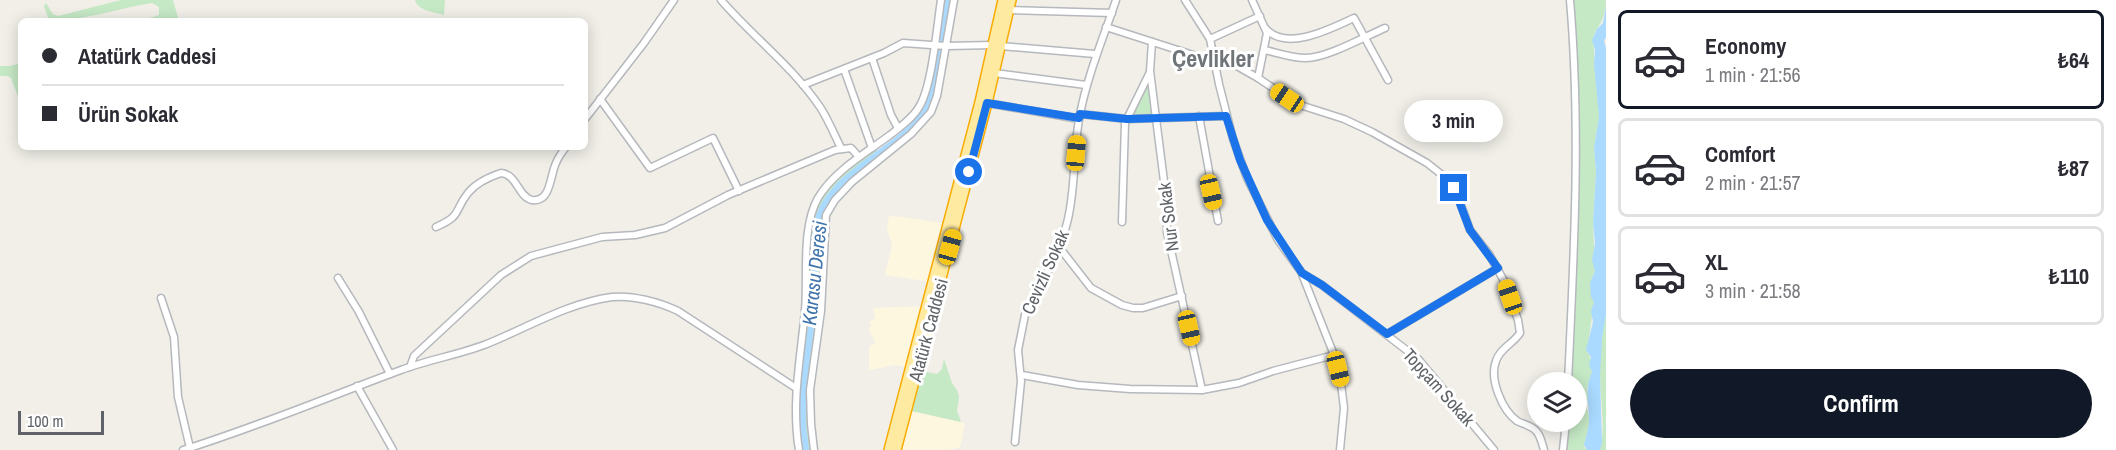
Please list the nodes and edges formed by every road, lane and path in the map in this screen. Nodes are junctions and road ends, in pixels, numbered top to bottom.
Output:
1 (674, 0) edge
2 (721, 0) edge
3 (941, 0) edge
4 (954, 0) edge
5 (1003, 0) edge
6 (1011, 0) edge
7 (1116, 0) edge
8 (1185, 0) edge
9 (1252, 0) edge
10 (1570, 0) edge
11 (1009, 10) junction
12 (1112, 13) junction
13 (1260, 16) junction
14 (1106, 27) junction
15 (1385, 28) dead end
16 (1266, 29) junction
17 (1363, 38) junction
18 (1210, 39) junction
19 (1152, 42) junction
20 (933, 45) junction
21 (946, 46) junction
22 (997, 46) junction
23 (1265, 50) junction
24 (1214, 53) junction
25 (1095, 54) junction
26 (872, 58) junction
27 (1215, 62) junction
28 (844, 69) junction
29 (1150, 72) junction
30 (994, 73) junction
31 (1258, 78) junction
32 (1388, 80) dead end
33 (803, 85) junction
34 (1086, 85) junction
35 (600, 99) junction
36 (987, 103) junction
37 (588, 115) edge
38 (1080, 116) junction
39 (1198, 116) junction
40 (1226, 116) junction
41 (1156, 117) junction
42 (1127, 119) junction
43 (898, 128) junction
44 (841, 148) junction
45 (872, 148) junction
46 (564, 150) edge
47 (860, 157) junction
48 (739, 191) junction
49 (1218, 221) dead end
50 (1122, 222) dead end
51 (436, 226) dead end
52 (1059, 247) junction
53 (1498, 268) junction
54 (1302, 273) junction
55 (338, 278) dead end
56 (1182, 296) junction
57 (160, 297) dead end
58 (1387, 334) junction
59 (1334, 354) junction
60 (410, 367) junction
61 (1568, 372) edge
62 (390, 374) junction
63 (1022, 375) junction
64 (357, 386) junction
65 (796, 388) junction
66 (1203, 390) junction
67 (1565, 432) edge
68 (1015, 442) dead end
69 (190, 448) junction
70 (183, 450) edge
71 (393, 450) edge
72 (799, 450) edge
73 (814, 450) edge
74 (889, 450) edge
75 (896, 450) edge
76 (1340, 450) edge
77 (1494, 450) edge
78 (1544, 450) edge
79 (1563, 450) edge

1 - 35 street
2 - 33 street
3 - 20 street
4 - 21 street
5 - 22 highway, Atatürk Caddesi
6 - 11 highway, Atatürk Caddesi
7 - 12 street, Cevizli Sokak
8 - 18 street, Topçam Sokak
9 - 13 street
10 - 61 street
11 - 12 street
11 - 22 highway, Atatürk Caddesi
12 - 14 street, Cevizli Sokak
13 - 16 street
13 - 18 street
14 - 19 street
14 - 25 street, Cevizli Sokak
15 - 17 street
16 - 17 street
16 - 23 street
17 - 23 street
17 - 32 street
18 - 24 street, Topçam Sokak
19 - 27 street
19 - 29 street, Nur Sokak
20 - 21 street
20 - 26 street
20 - 43 street
21 - 22 street
21 - 73 street
22 - 25 street
22 - 30 highway, Atatürk Caddesi
22 - 74 highway, Atatürk Caddesi
23 - 31 street
24 - 27 street, Topçam Sokak
24 - 31 street
25 - 34 street, Cevizli Sokak
26 - 28 street
26 - 43 street
27 - 40 street, Topçam Sokak
28 - 33 street
28 - 45 street
29 - 41 street, Nur Sokak
29 - 42 street
30 - 34 street
30 - 36 highway, Atatürk Caddesi
31 - 53 street
33 - 44 street
34 - 38 street, Cevizli Sokak
35 - 37 street
35 - 48 street
36 - 38 street
36 - 75 highway, Atatürk Caddesi
38 - 42 street
38 - 52 street, Cevizli Sokak
39 - 40 street
39 - 41 street
39 - 49 street
40 - 54 street, Topçam Sokak
41 - 42 street
41 - 56 street, Nur Sokak
42 - 50 street
43 - 45 street
44 - 47 street
44 - 48 street
45 - 47 street
46 - 51 street
47 - 65 street
48 - 60 street
52 - 56 street
52 - 63 street, Cevizli Sokak
53 - 58 street
53 - 78 street
54 - 58 street, Topçam Sokak
54 - 59 street
55 - 62 street
56 - 66 street, Nur Sokak
57 - 69 street
58 - 77 street, Topçam Sokak
59 - 66 street
59 - 76 street
60 - 62 street
60 - 65 street
62 - 64 street
63 - 66 street
63 - 68 street, Cevizli Sokak
64 - 69 street
64 - 71 street
65 - 72 street
67 - 79 street
69 - 70 street

